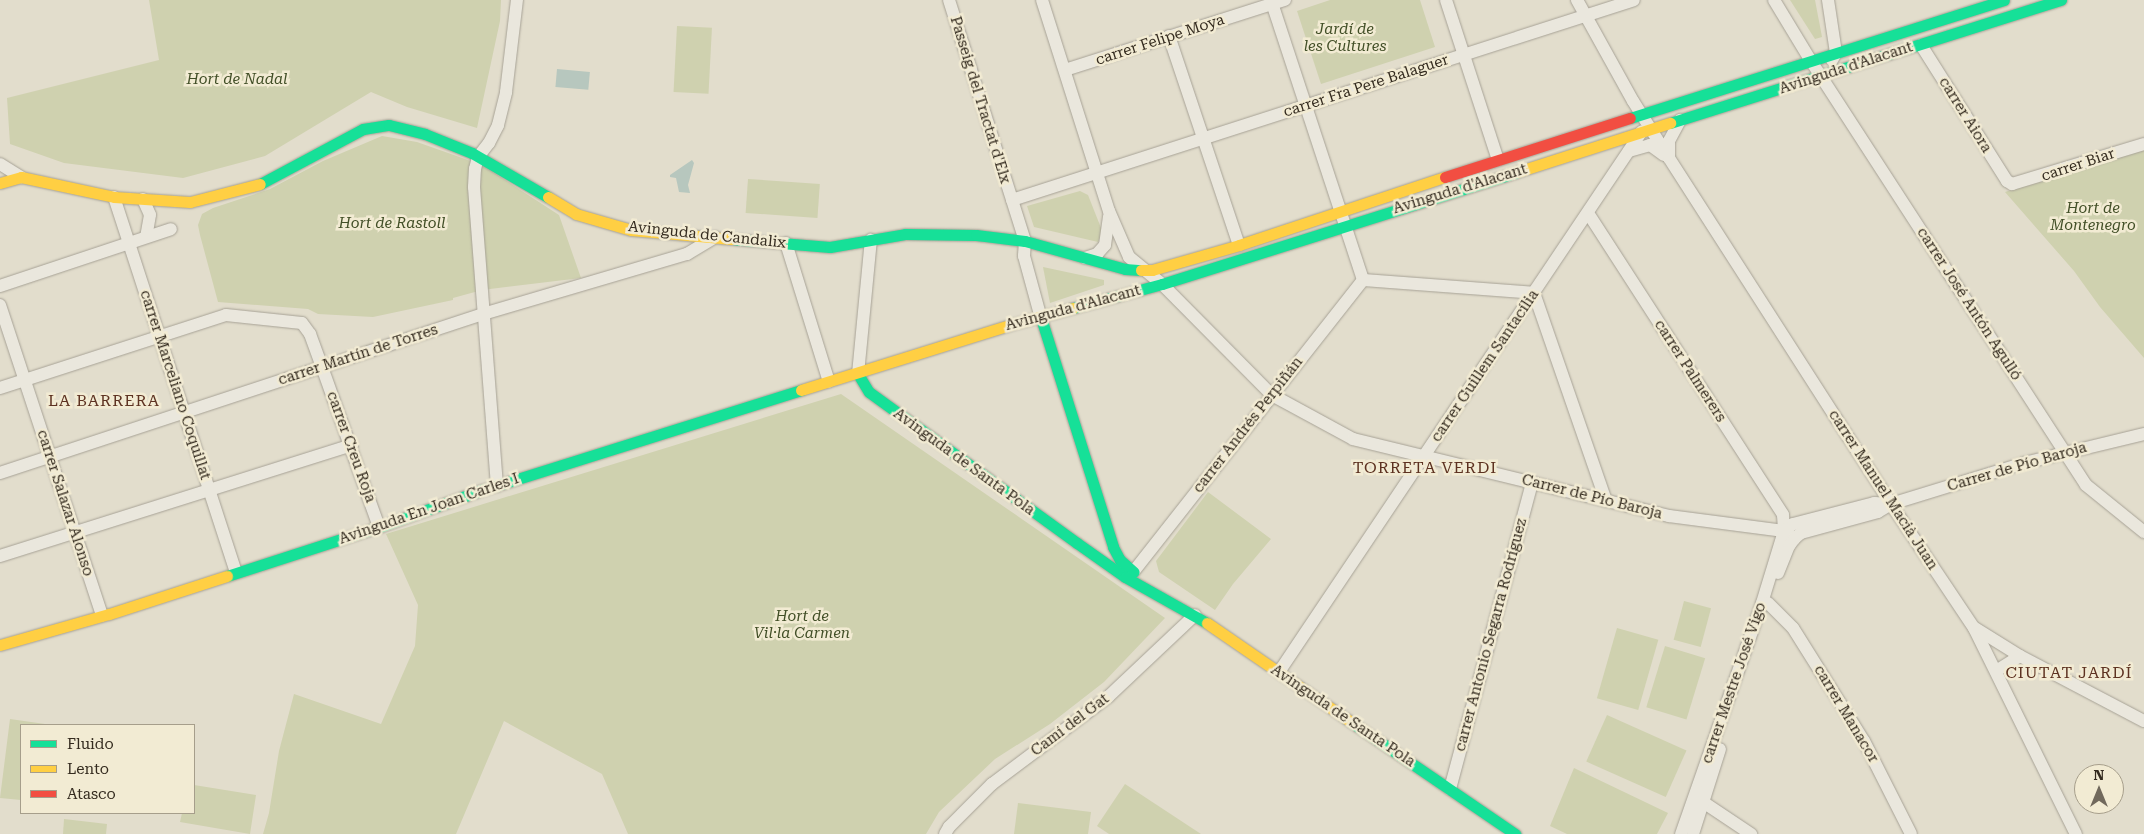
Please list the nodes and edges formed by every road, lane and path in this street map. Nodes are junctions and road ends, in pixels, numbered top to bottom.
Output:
1 (517, 0) edge
2 (949, 0) edge
3 (1042, 0) edge
4 (1446, 0) edge
5 (1577, 0) edge
6 (1634, 0) edge
7 (1774, 0) edge
8 (1828, 0) edge
9 (2004, 0) edge
10 (2062, 0) edge
11 (1276, 1) edge
12 (1587, 15) junction
13 (1169, 36) junction
14 (1921, 45) junction
15 (1836, 53) junction
16 (1464, 54) junction
17 (1811, 61) junction
18 (1064, 70) junction
19 (1821, 76) junction
20 (1306, 106) junction
21 (1656, 110) joint
22 (1680, 120) junction
23 (1645, 125) junction
24 (1203, 138) junction
25 (2144, 144) edge
26 (1630, 151) junction
27 (478, 157) junction
28 (1668, 158) junction
29 (1498, 160) junction
30 (0, 164) edge
31 (1098, 172) junction
32 (21, 177) junction
33 (1076, 180) junction
34 (0, 183) edge
35 (2012, 184) joint
36 (1102, 187) junction
37 (114, 197) junction
38 (143, 199) junction
39 (1012, 200) junction
40 (1109, 211) junction
41 (1339, 211) junction
42 (1588, 213) junction
43 (1344, 225) junction
44 (171, 229) dead end
45 (146, 237) junction
46 (715, 237) junction
47 (871, 240) junction
48 (1024, 241) junction
49 (129, 242) junction
50 (786, 243) junction
51 (1239, 245) junction
52 (1085, 258) junction
53 (1125, 269) joint
54 (1145, 270) junction
55 (1363, 280) junction
56 (1162, 284) junction
57 (0, 286) edge
58 (1534, 293) junction
59 (0, 305) edge
60 (483, 314) junction
61 (1041, 318) junction
62 (160, 337) junction
63 (322, 367) junction
64 (858, 374) junction
65 (25, 380) junction
66 (830, 382) junction
67 (0, 388) edge
68 (1272, 395) junction
69 (184, 412) junction
70 (2144, 434) edge
71 (352, 445) junction
72 (2065, 452) junction
73 (1424, 456) junction
74 (50, 457) junction
75 (0, 473) edge
76 (1532, 482) junction
77 (497, 486) junction
78 (210, 491) junction
79 (1606, 501) junction
80 (1891, 504) junction
81 (379, 528) junction
82 (1108, 529) junction
83 (2144, 532) edge
84 (75, 533) junction
85 (1789, 535) junction
86 (1077, 543) junction
87 (0, 556) edge
88 (1134, 571) junction
89 (236, 572) junction
90 (1170, 600) junction
91 (1768, 603) junction
92 (1195, 615) junction
93 (102, 616) junction
94 (1974, 628) junction
95 (0, 645) edge
96 (2020, 656) junction
97 (1996, 671) junction
98 (1279, 672) junction
99 (2144, 721) edge
100 (1450, 789) junction
101 (1703, 802) junction
102 (945, 834) edge
103 (1515, 834) edge
104 (1681, 834) edge
105 (1693, 834) edge
106 (1751, 834) edge
107 (1911, 834) edge
108 (2076, 834) edge

1 - 27 street
2 - 39 street, Passeig del Tractat d'Elx
3 - 18 street
4 - 16 street
5 - 12 street, carrer Manuel Macià Juan
6 - 12 street, carrer Fra Pere Balaguer
7 - 17 street, carrer José Antón Agulló
8 - 15 street
9 - 15 main road, Avinguda d'Alacant
10 - 14 main road, Avinguda d'Alacant
11 - 13 street, carrer Felipe Moya
11 - 20 street
12 - 16 street, carrer Fra Pere Balaguer
12 - 23 street, carrer Manuel Macià Juan
13 - 18 street, carrer Felipe Moya
13 - 24 street
14 - 19 main road, Avinguda d'Alacant
14 - 35 street, carrer Aiora
15 - 17 main road, Avinguda d'Alacant
15 - 19 street
16 - 20 street, carrer Fra Pere Balaguer
16 - 29 street
17 - 19 street, carrer José Antón Agulló
17 - 21 main road, Avinguda d'Alacant
18 - 31 street
19 - 22 main road, Avinguda d'Alacant
19 - 72 street, carrer José Antón Agulló
20 - 24 street, carrer Fra Pere Balaguer
20 - 41 street
21 - 23 street, carrer Guillem Santacília
22 - 23 main road, Avinguda d'Alacant
22 - 28 street
23 - 26 street, carrer Guillem Santacília
23 - 28 street, carrer Manuel Macià Juan
23 - 29 main road, Avinguda d'Alacant
23 - 43 main road, Avinguda d'Alacant
24 - 31 street, carrer Fra Pere Balaguer
24 - 51 street
25 - 35 street, carrer Biar
26 - 28 street, carrer Manuel Macià Juan
26 - 42 street, carrer Guillem Santacília
27 - 38 main road, Avinguda de Candalix
27 - 46 main road, Avinguda de Candalix
27 - 60 street
28 - 80 street, carrer Manuel Macià Juan
29 - 41 main road, Avinguda d'Alacant
30 - 32 street, Avinguda de Candalix
31 - 33 street, carrer Fra Pere Balaguer
31 - 36 street
32 - 34 main road
32 - 37 main road, Avinguda de Candalix
33 - 36 street
33 - 39 street
36 - 40 street
37 - 38 main road, Avinguda de Candalix
37 - 49 street, carrer Marceliano Coquillat
38 - 45 street
39 - 48 street
40 - 52 street
40 - 54 street, Carrer de Pío Baroja
41 - 43 street
41 - 51 main road, Avinguda d'Alacant
42 - 58 street, carrer Guillem Santacília
42 - 85 street, carrer Palmerers
43 - 55 street
43 - 56 main road, Avinguda d'Alacant
44 - 45 street
45 - 49 street
46 - 50 main road, Avinguda de Candalix
46 - 60 street, carrer Martín de Torres
47 - 48 main road, Avinguda de Candalix
47 - 50 main road, Avinguda de Candalix
47 - 64 street
48 - 52 main road, Avinguda de Candalix
48 - 61 street
49 - 57 street
49 - 62 street, carrer Marceliano Coquillat
50 - 66 street
51 - 54 main road, Avinguda d'Alacant
52 - 53 main road, Avinguda de Candalix
53 - 54 main road, Avinguda d'Alacant
54 - 56 street, Carrer de Pío Baroja
55 - 58 street
55 - 68 street, carrer Andrés Perpiñán
56 - 61 main road, Avinguda d'Alacant
56 - 68 street, Carrer de Pío Baroja
58 - 73 street, carrer Guillem Santacília
58 - 79 street
59 - 65 street, carrer Salazar Alonso
60 - 63 street, carrer Martín de Torres
60 - 77 street
61 - 64 main road, Avinguda d'Alacant
61 - 82 main road, Avinguda de Santa Pola
62 - 63 street, carrer Creu Roja
62 - 65 street
62 - 69 street, carrer Marceliano Coquillat
63 - 69 street, carrer Martín de Torres
63 - 71 street, carrer Creu Roja
64 - 66 main road, Avinguda En Joan Carles I
64 - 86 main road, Avinguda de Santa Pola
65 - 67 street
65 - 74 street, carrer Salazar Alonso
66 - 77 main road, Avinguda En Joan Carles I
68 - 73 street, Carrer de Pío Baroja
68 - 88 street, carrer Andrés Perpiñán
69 - 74 street, carrer Martín de Torres
69 - 78 street, carrer Marceliano Coquillat
70 - 72 street, Carrer de Pío Baroja
71 - 78 street
71 - 81 street, carrer Creu Roja
72 - 80 street, Carrer de Pío Baroja
72 - 83 street, carrer José Antón Agulló
73 - 76 street, Carrer de Pío Baroja
73 - 98 street, carrer Guillem Santacília
74 - 75 street, carrer Martín de Torres
74 - 84 street, carrer Salazar Alonso
76 - 79 street, Carrer de Pío Baroja
76 - 100 street, carrer Antonio Segarra Rodríguez
77 - 81 main road, Avinguda En Joan Carles I
78 - 84 street
78 - 89 street, carrer Marceliano Coquillat
79 - 85 street, Carrer de Pío Baroja
80 - 85 street, Carrer de Pío Baroja
80 - 94 street, carrer Manuel Macià Juan
81 - 89 main road, Avinguda En Joan Carles I
82 - 86 main road
82 - 88 main road, Avinguda de Santa Pola
84 - 87 street
84 - 93 street, carrer Salazar Alonso
85 - 91 street, carrer Mestre José Vigo
85 - 104 street, carrer Mestre José Vigo
86 - 90 main road, Avinguda de Santa Pola
88 - 90 main road, Avinguda de Santa Pola
89 - 93 main road, Avinguda En Joan Carles I
90 - 92 main road, Avinguda de Santa Pola
91 - 101 street, carrer Mestre José Vigo
91 - 107 street, carrer Manacor
92 - 98 main road, Avinguda de Santa Pola
92 - 102 street, Camí del Gat
93 - 95 main road, Avinguda En Joan Carles I
94 - 96 street
94 - 97 street, carrer Manuel Macià Juan
96 - 97 street
96 - 99 street
97 - 108 street, carrer Manuel Macià Juan
98 - 100 main road, Avinguda de Santa Pola
100 - 103 main road, Avinguda de Santa Pola
101 - 105 street, carrer Mestre José Vigo
101 - 106 street

